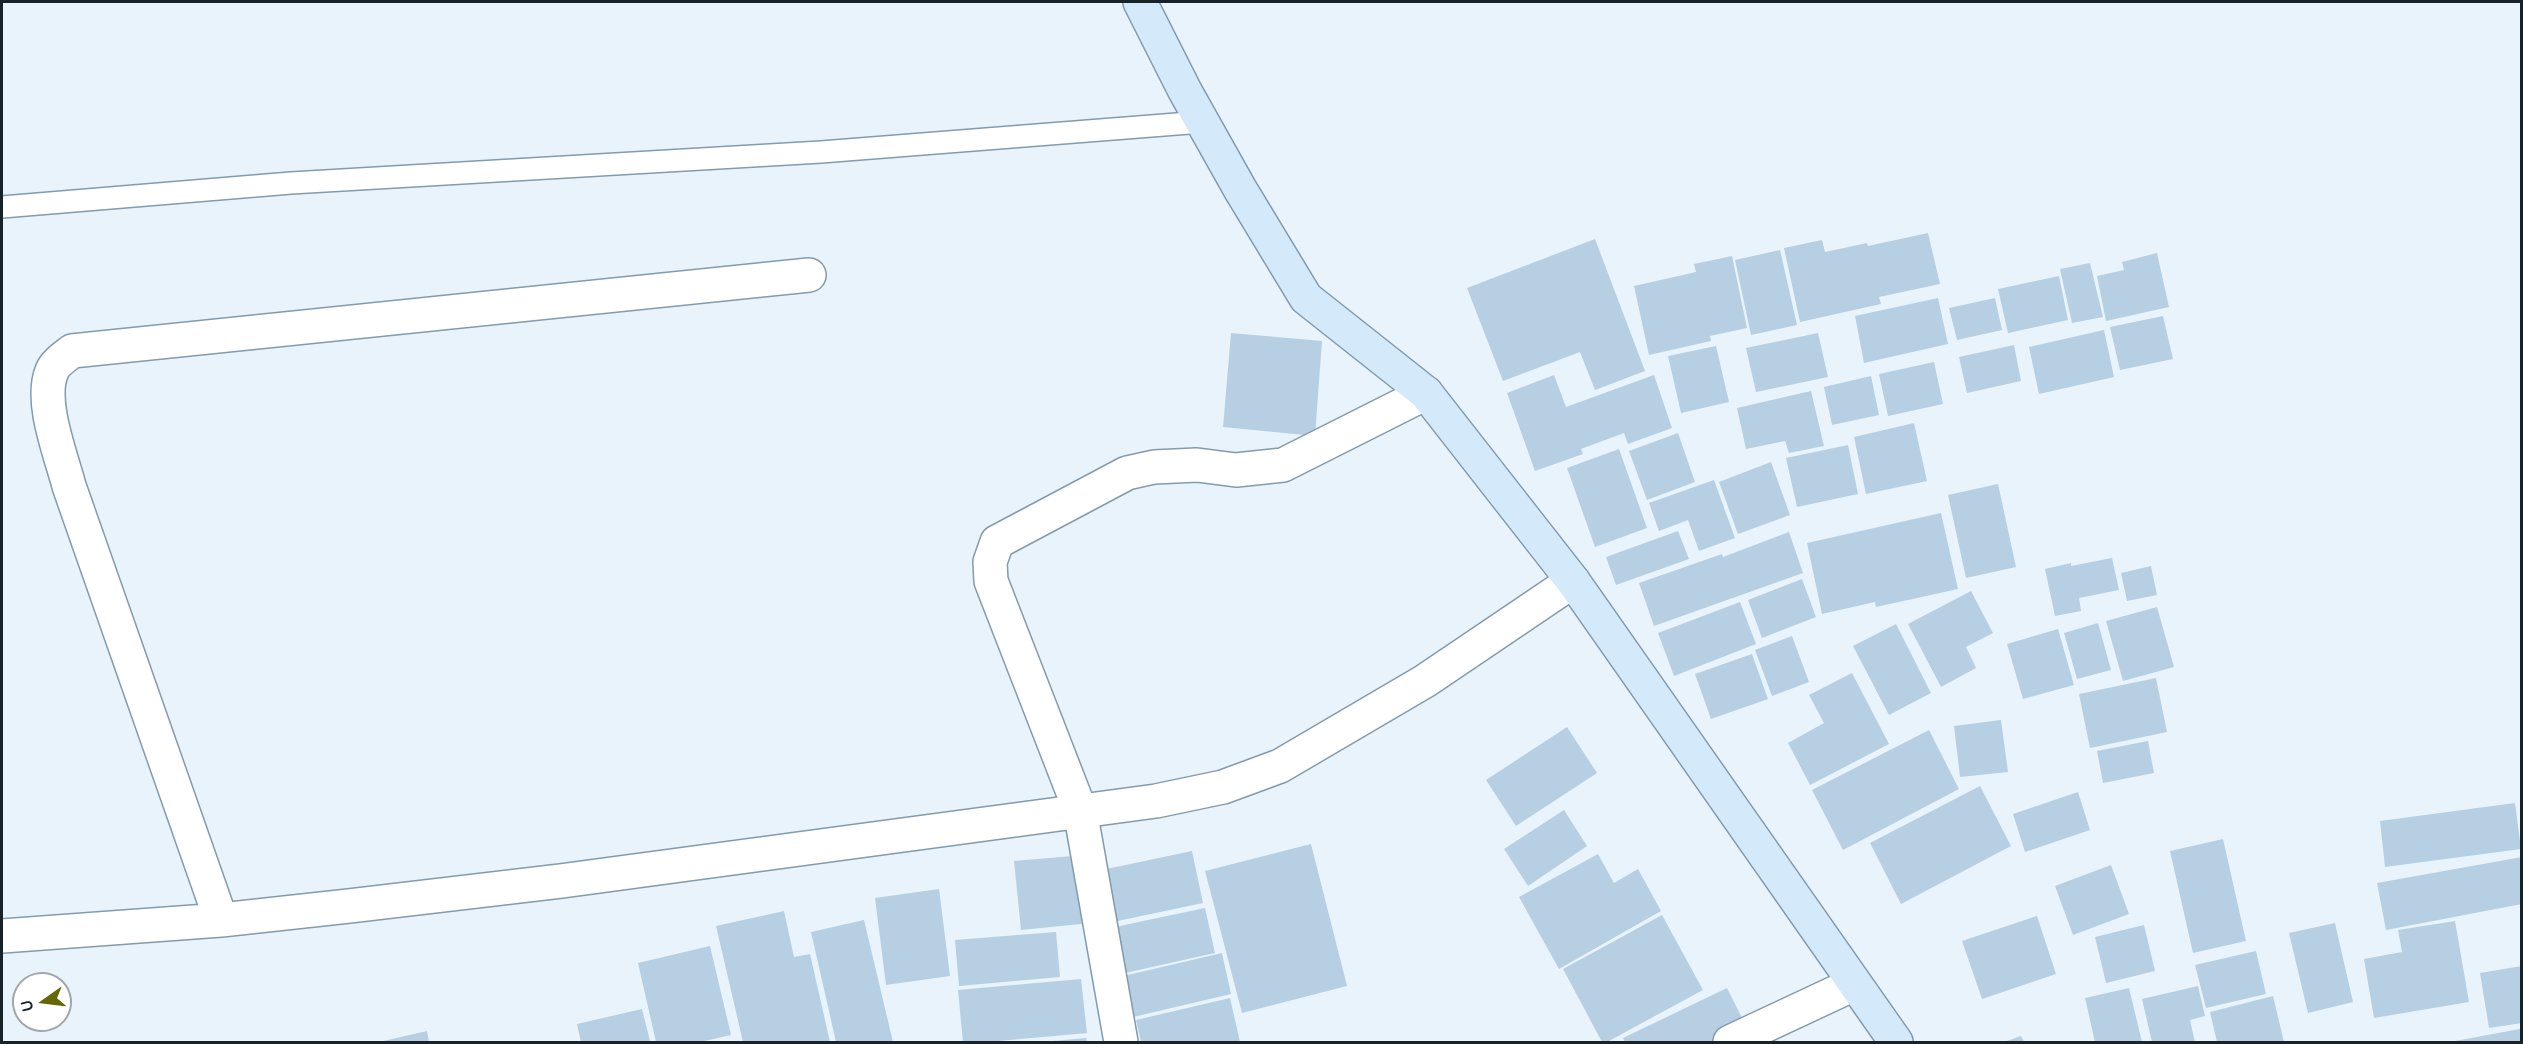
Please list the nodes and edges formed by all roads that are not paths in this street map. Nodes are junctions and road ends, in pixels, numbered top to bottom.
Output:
1 (1140, 2) edge
2 (1202, 122) junction
3 (2, 207) edge
4 (809, 275) dead end
5 (1426, 393) junction
6 (1574, 581) junction
7 (1080, 810) junction
8 (221, 920) junction
9 (2, 936) edge
10 (1854, 984) junction
11 (1121, 1042) edge
12 (1730, 1042) edge
13 (1896, 1042) edge

1 - 2 main road
2 - 3 lane
2 - 5 main road
4 - 8 street
5 - 6 main road
5 - 7 street
6 - 7 street
6 - 10 main road
7 - 8 street
7 - 11 street
8 - 9 street
10 - 12 street
10 - 13 main road

